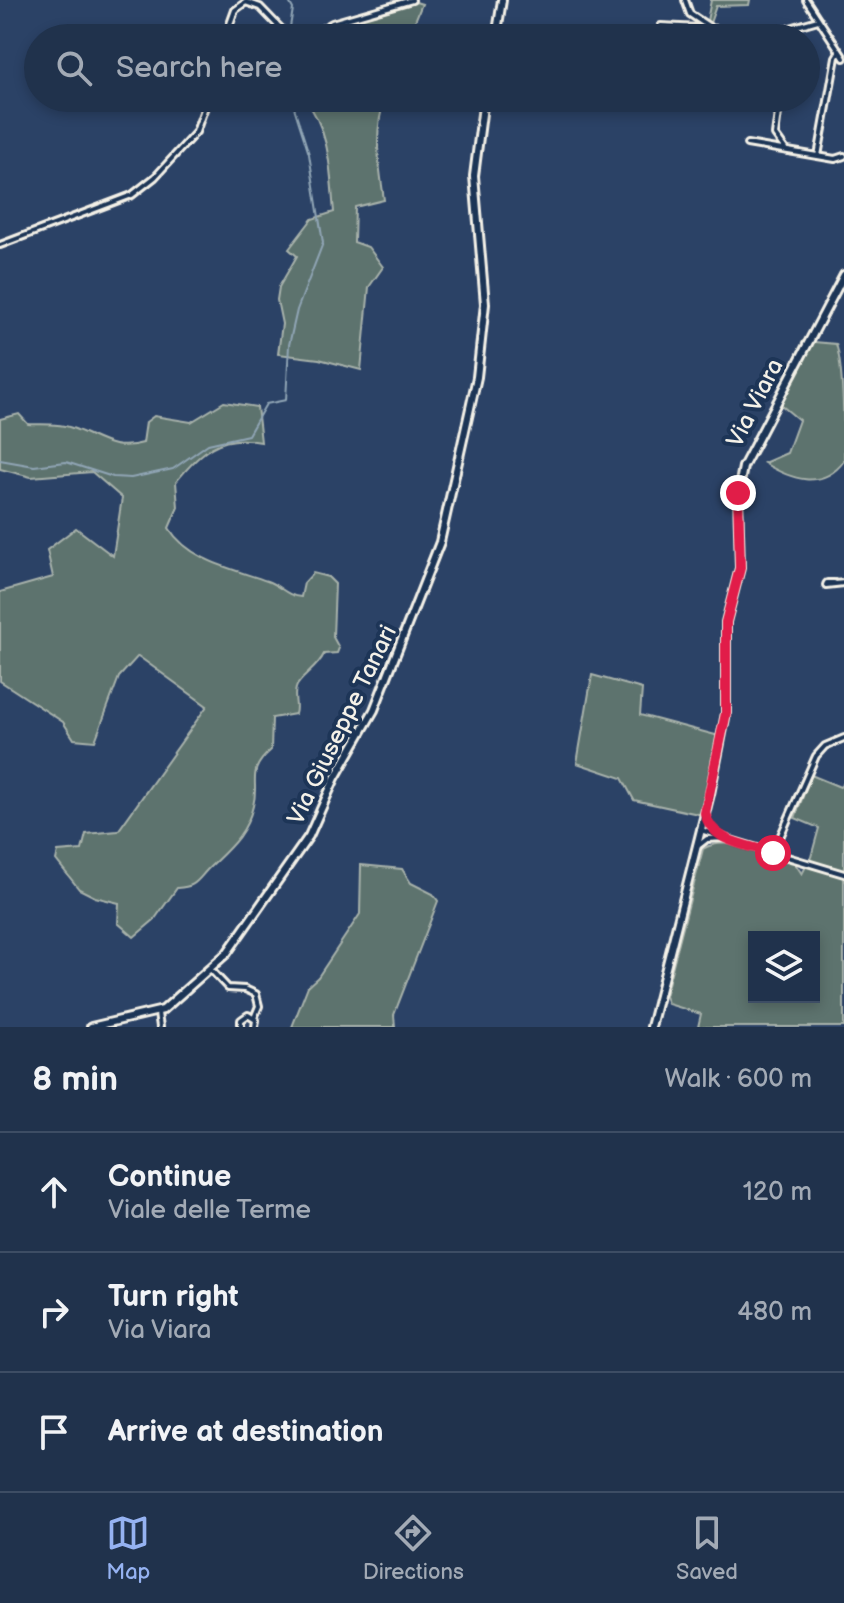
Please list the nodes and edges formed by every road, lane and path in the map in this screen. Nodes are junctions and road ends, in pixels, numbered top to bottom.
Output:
1 (412, 0) edge
2 (502, 0) edge
3 (685, 0) edge
4 (806, 0) edge
5 (818, 20) junction
6 (230, 24) edge
7 (276, 24) edge
8 (330, 24) edge
9 (498, 24) edge
10 (706, 24) edge
11 (806, 24) edge
12 (839, 52) junction
13 (844, 58) edge
14 (203, 112) edge
15 (482, 112) edge
16 (778, 112) edge
17 (747, 144) dead end
18 (787, 150) junction
19 (818, 156) junction
20 (844, 156) edge
21 (0, 245) edge
22 (844, 275) edge
23 (834, 583) dead end
24 (844, 583) edge
25 (844, 738) edge
26 (705, 813) junction
27 (700, 832) junction
28 (714, 832) junction
29 (724, 838) junction
30 (707, 839) junction
31 (695, 851) junction
32 (773, 853) junction
33 (844, 874) edge
34 (211, 970) junction
35 (158, 1013) junction
36 (254, 1018) junction
37 (91, 1027) edge
38 (160, 1027) edge
39 (241, 1027) edge
40 (255, 1027) edge
41 (651, 1027) edge

1 - 8 street
2 - 9 street
3 - 10 street
4 - 5 street
5 - 11 street
5 - 12 street
6 - 7 street
12 - 13 street
12 - 19 street
14 - 21 street
15 - 34 street, Via Giuseppe Tanari
16 - 18 street
17 - 18 street
18 - 19 street
19 - 20 street
22 - 26 street, Via Viara
23 - 24 street
25 - 32 street
26 - 27 street, Via Viara
26 - 28 street
27 - 28 street
27 - 30 street
27 - 31 street, Via Viara
28 - 29 street
29 - 30 street
29 - 32 street
30 - 31 street
31 - 41 street, Via Viara
32 - 33 street
34 - 35 street, Via Giuseppe Tanari
34 - 36 street
35 - 37 street, Via Giuseppe Tanari
35 - 38 street
36 - 39 street
36 - 40 street

